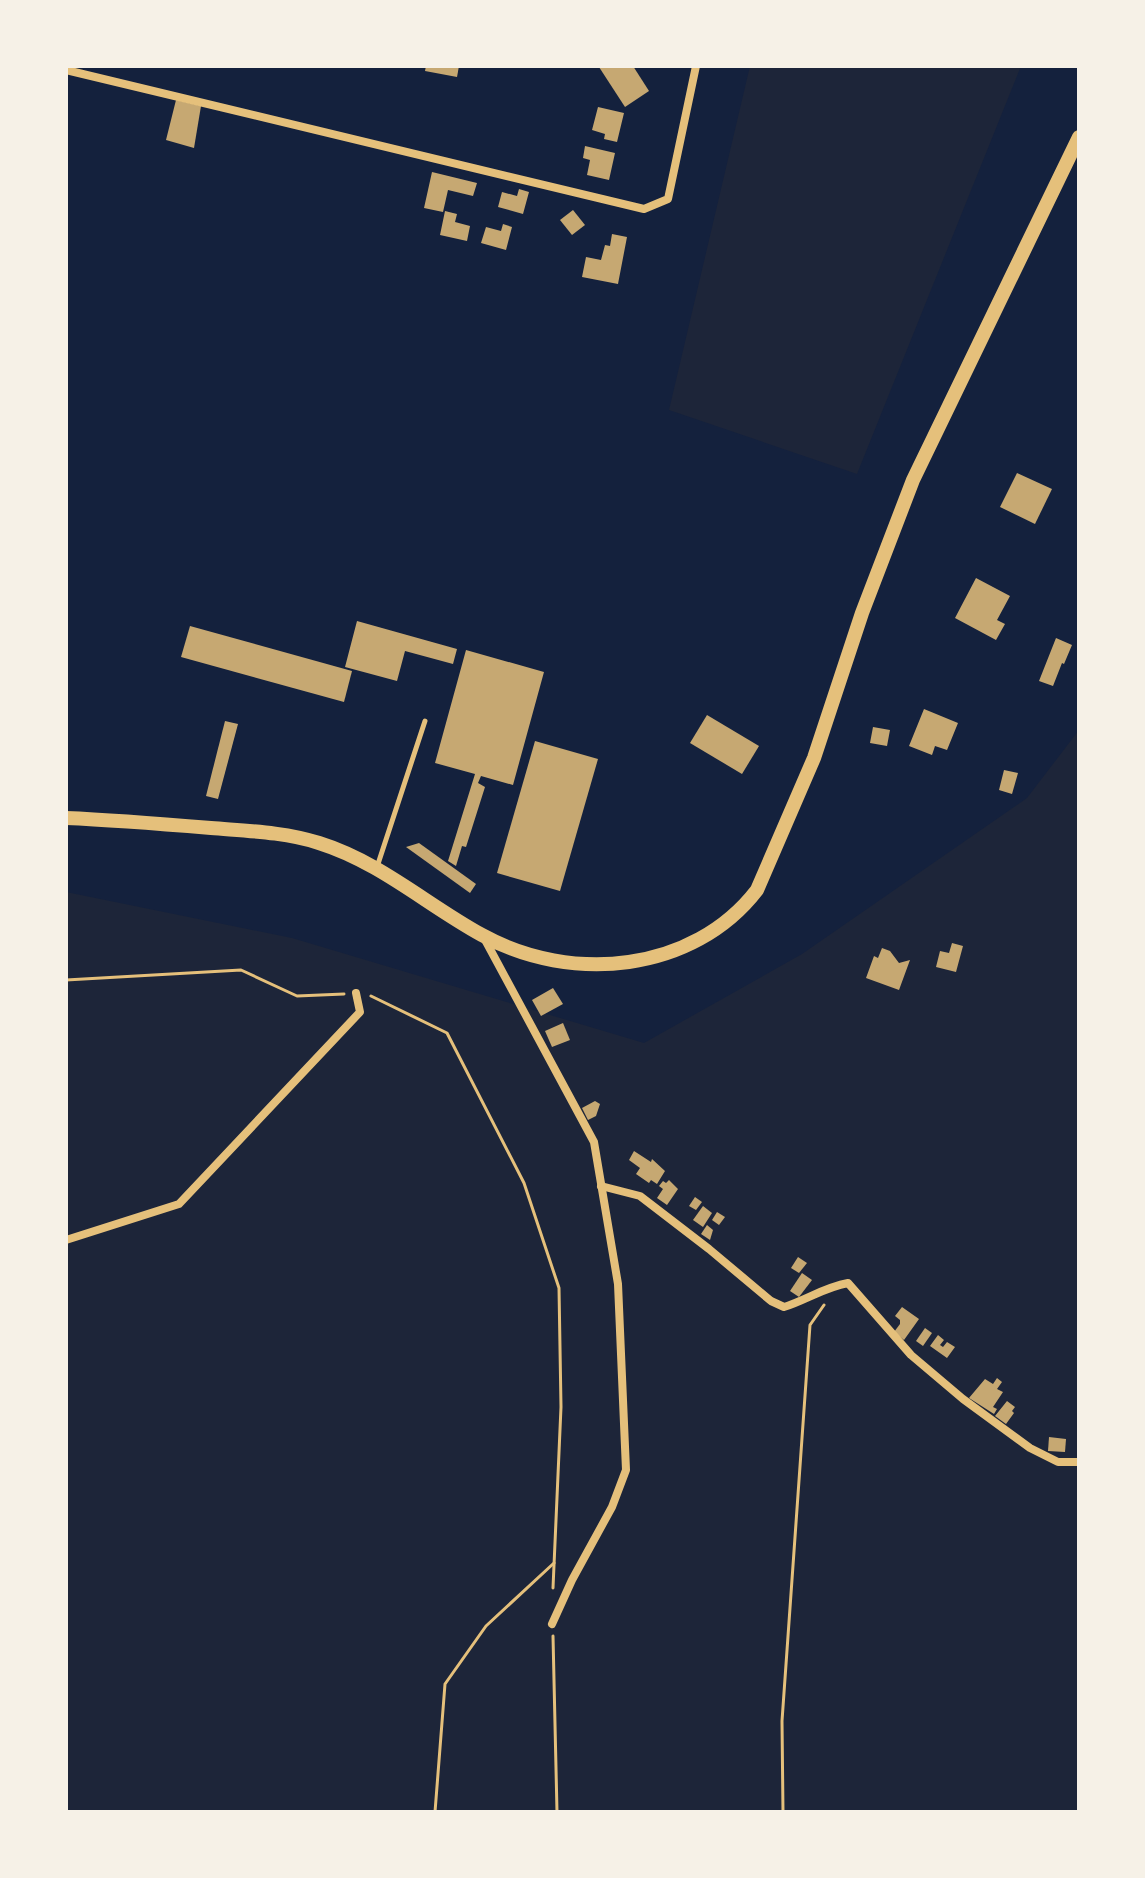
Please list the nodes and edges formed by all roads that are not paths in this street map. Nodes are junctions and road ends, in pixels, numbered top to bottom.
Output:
1 (696, 66) edge
2 (66, 70) edge
3 (1079, 137) edge
4 (425, 721) dead end
5 (66, 818) edge
6 (377, 868) junction
7 (483, 936) junction
8 (356, 993) road end
9 (601, 1186) junction
10 (66, 1240) edge
11 (1079, 1462) edge
12 (552, 1624) road end

1 - 2 street
3 - 7 main road
4 - 6 lane
5 - 6 main road
6 - 7 main road
7 - 9 street
8 - 10 street
9 - 11 street
9 - 12 street

